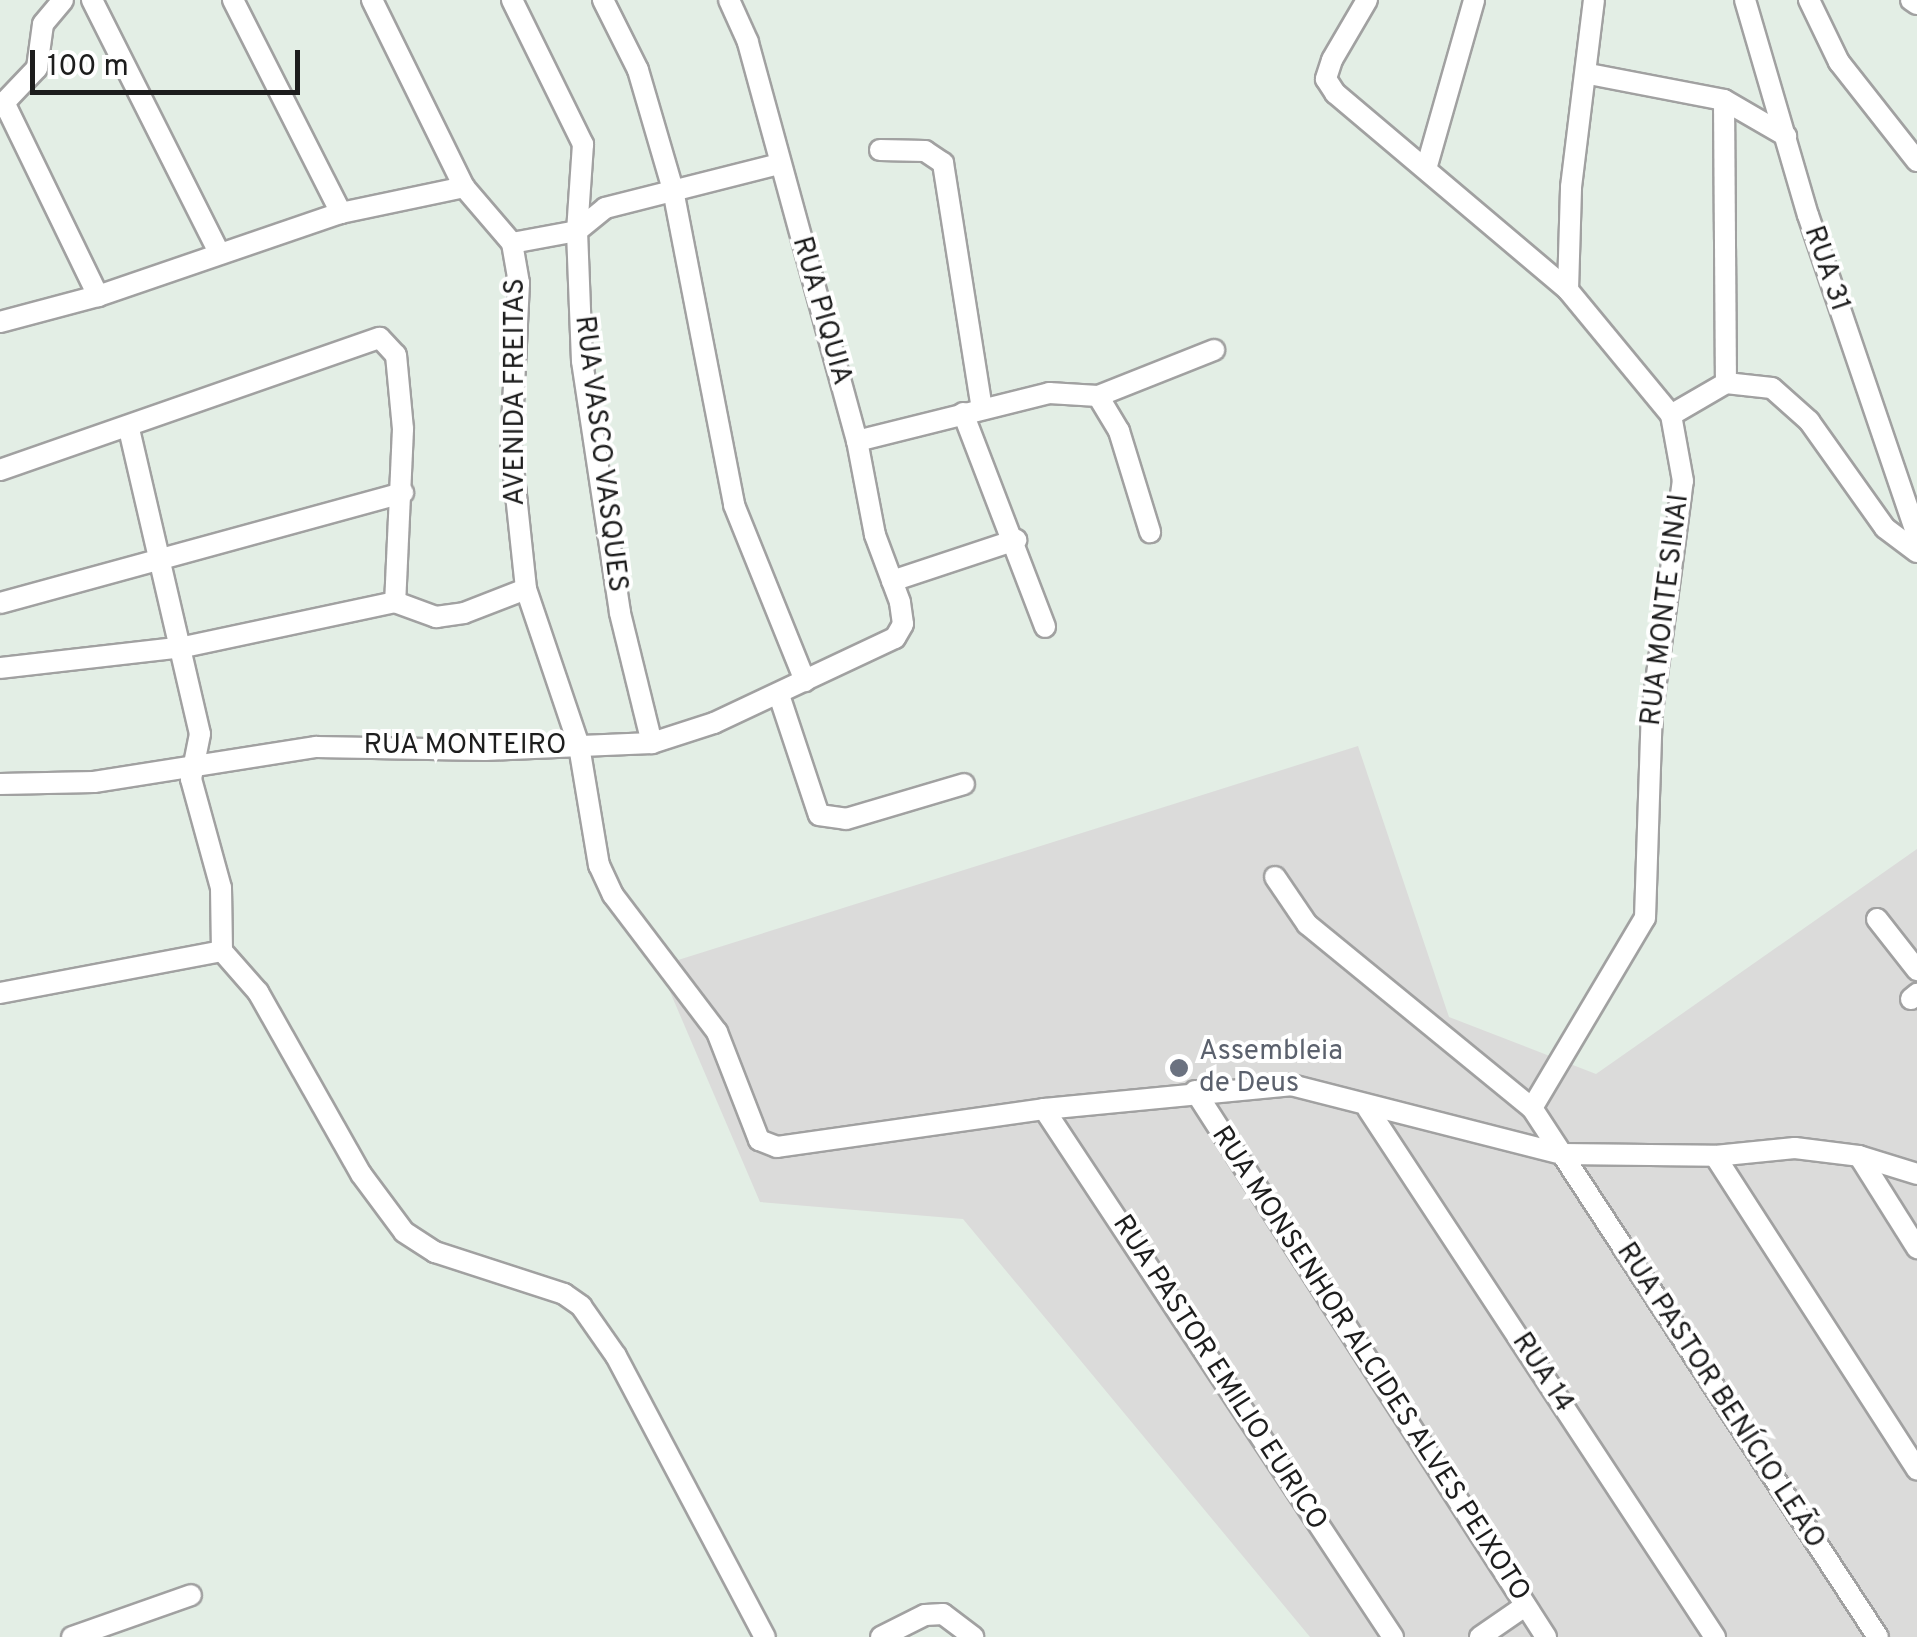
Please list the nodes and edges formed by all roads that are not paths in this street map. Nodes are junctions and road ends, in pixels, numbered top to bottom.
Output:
1 (64, 0) edge
2 (92, 0) edge
3 (233, 0) edge
4 (372, 0) edge
5 (512, 0) edge
6 (602, 0) edge
7 (729, 0) edge
8 (1368, 0) edge
9 (1474, 0) edge
10 (1594, 0) edge
11 (1745, 0) edge
12 (1810, 0) edge
13 (1589, 74) junction
14 (1724, 100) junction
15 (2, 104) edge
16 (1786, 136) junction
17 (880, 150) dead end
18 (1917, 160) edge
19 (779, 164) junction
20 (1426, 169) junction
21 (464, 187) junction
22 (673, 190) junction
23 (340, 213) junction
24 (577, 231) junction
25 (512, 242) junction
26 (218, 252) junction
27 (1568, 290) junction
28 (98, 296) junction
29 (0, 322) edge
30 (1214, 350) dead end
31 (1726, 383) junction
32 (1098, 396) junction
33 (972, 411) junction
34 (1671, 416) junction
35 (129, 429) junction
36 (857, 441) junction
37 (0, 470) edge
38 (403, 493) junction
39 (1150, 532) dead end
40 (1917, 536) edge
41 (1016, 540) junction
42 (1917, 552) edge
43 (155, 557) junction
44 (892, 581) junction
45 (526, 589) junction
46 (395, 602) junction
47 (0, 603) edge
48 (903, 624) joint
49 (1045, 627) dead end
50 (184, 647) junction
51 (1, 666) edge
52 (804, 680) junction
53 (779, 695) junction
54 (652, 742) junction
55 (579, 746) junction
56 (194, 764) junction
57 (0, 784) edge
58 (964, 784) dead end
59 (1275, 876) dead end
60 (1878, 919) dead end
61 (222, 951) junction
62 (1917, 970) edge
63 (0, 993) edge
64 (1194, 1091) junction
65 (1532, 1108) junction
66 (1044, 1109) junction
67 (1368, 1109) junction
68 (1562, 1154) junction
69 (1715, 1156) junction
70 (1859, 1156) junction
71 (1917, 1174) edge
72 (1914, 1235) edge
73 (1917, 1470) edge
74 (192, 1595) dead end
75 (1525, 1606) junction
76 (72, 1637) edge
77 (765, 1637) edge
78 (881, 1637) edge
79 (973, 1637) edge
80 (1393, 1637) edge
81 (1480, 1637) edge
82 (1546, 1637) edge
83 (1715, 1637) edge
84 (1878, 1637) edge

1 - 15 street
2 - 26 street
3 - 23 street
4 - 21 street, AVENIDA FREITAS
5 - 24 street, RUA VASCO VASQUES
6 - 22 street
7 - 19 street, RUA PIQUIA
8 - 20 street, RUA MONTE SINAI
9 - 20 street
10 - 13 street
11 - 16 street, RUA 31
12 - 18 street
13 - 14 street
13 - 27 street
14 - 16 street
14 - 31 street
15 - 28 street
16 - 40 street, RUA 31
17 - 33 street
19 - 22 street
19 - 36 street, RUA PIQUIA
20 - 27 street, RUA MONTE SINAI
21 - 23 street
21 - 25 street, AVENIDA FREITAS
22 - 24 street
22 - 52 street
23 - 26 street
24 - 25 street
24 - 54 street, RUA VASCO VASQUES
25 - 45 street, AVENIDA FREITAS
26 - 28 street
27 - 34 street, RUA MONTE SINAI
28 - 29 street
30 - 32 street
31 - 34 street
31 - 42 street
32 - 33 street
32 - 39 street
33 - 36 street
33 - 41 street
34 - 65 street, RUA MONTE SINAI
35 - 37 street
35 - 38 street
35 - 43 street
36 - 44 street, RUA PIQUIA
38 - 43 street
38 - 46 street
41 - 44 street
41 - 49 street
43 - 47 street
43 - 50 street
44 - 48 street, RUA PIQUIA
45 - 46 street
45 - 55 street, AVENIDA FREITAS
46 - 50 street
48 - 52 street, RUA MONTEIRO
50 - 51 street
50 - 56 street
52 - 53 street, RUA MONTEIRO
53 - 54 street, RUA MONTEIRO
53 - 58 street
54 - 55 street, RUA MONTEIRO
55 - 56 street, RUA MONTEIRO
55 - 66 street, AVENIDA FREITAS
56 - 57 street, RUA MONTEIRO
56 - 61 street
59 - 65 street, RUA PASTOR BENÍCIO LEÃO
60 - 62 street
61 - 63 street
61 - 77 street
64 - 66 street
64 - 67 street
64 - 75 street, RUA MONSENHOR ALCIDES ALVES PEIXOTO
65 - 68 street, RUA PASTOR BENÍCIO LEÃO
66 - 80 street, RUA PASTOR EMILIO EURICO
67 - 68 street
67 - 83 street, RUA 14
68 - 69 street
68 - 84 street, RUA PASTOR BENÍCIO LEÃO
69 - 70 street
69 - 73 street
70 - 71 street
70 - 72 street
74 - 76 street
75 - 81 street
75 - 82 street, RUA MONSENHOR ALCIDES ALVES PEIXOTO
78 - 79 street

